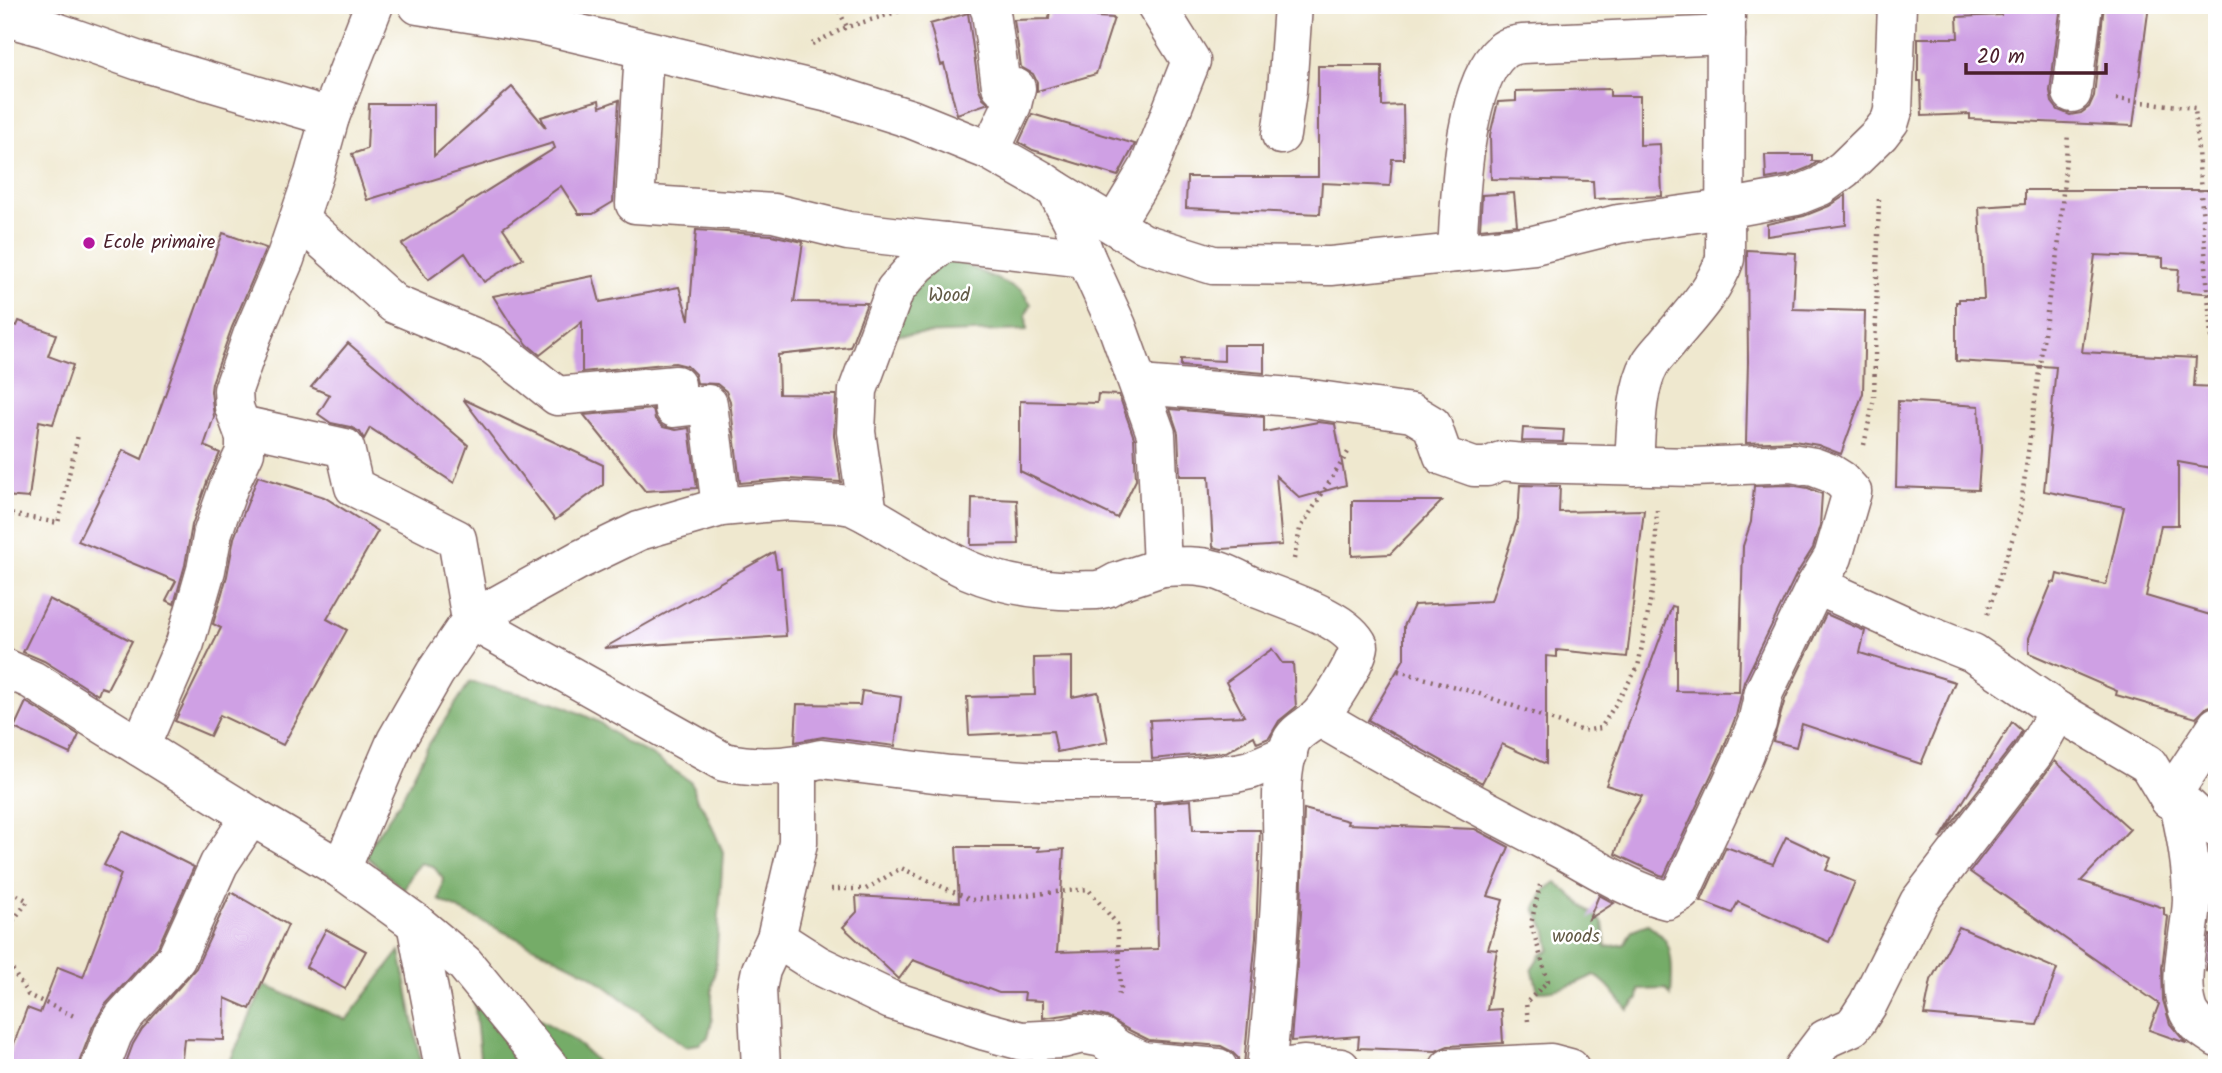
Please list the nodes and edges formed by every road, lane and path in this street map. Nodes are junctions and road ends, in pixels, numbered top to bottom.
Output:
1 (374, 5) edge
2 (418, 5) edge
3 (836, 5) edge
4 (919, 5) edge
5 (988, 5) edge
6 (1156, 5) edge
7 (1293, 5) edge
8 (1896, 5) edge
9 (2082, 5) edge
10 (5, 17) edge
11 (1726, 20) edge
12 (847, 27) junction
13 (810, 45) dead end
14 (644, 50) junction
15 (2072, 93) junction
16 (330, 117) junction
17 (1880, 134) junction
18 (1281, 135) dead end
19 (990, 151) junction
20 (1056, 190) junction
21 (1725, 209) junction
22 (299, 219) junction
23 (1114, 225) junction
24 (945, 242) junction
25 (1457, 253) junction
26 (1086, 258) junction
27 (2217, 338) edge
28 (1139, 385) junction
29 (1378, 408) junction
30 (241, 425) junction
31 (78, 435) dead end
32 (1634, 466) junction
33 (1852, 497) junction
34 (721, 507) junction
35 (5, 513) edge
36 (868, 514) junction
37 (1162, 566) junction
38 (1816, 585) junction
39 (1286, 601) junction
40 (471, 620) junction
41 (1973, 653) junction
42 (1357, 659) junction
43 (5, 668) edge
44 (2058, 711) junction
45 (1319, 717) junction
46 (2217, 726) edge
47 (140, 747) junction
48 (1287, 754) junction
49 (799, 764) junction
50 (2174, 801) junction
51 (251, 816) junction
52 (2217, 820) edge
53 (1550, 844) junction
54 (341, 869) junction
55 (5, 888) edge
56 (789, 890) junction
57 (416, 923) junction
58 (5, 931) edge
59 (776, 938) junction
60 (5, 958) edge
61 (1103, 1038) junction
62 (2217, 1038) edge
63 (106, 1051) edge
64 (1531, 1065) junction
65 (444, 1068) edge
66 (550, 1068) edge
67 (761, 1068) edge
68 (1218, 1068) edge
69 (1266, 1068) edge
70 (1280, 1068) edge
71 (1341, 1068) edge
72 (1449, 1068) edge
73 (1570, 1068) edge
74 (1803, 1068) edge

1 - 16 street
2 - 14 street
3 - 12 path
4 - 12 path
5 - 19 street
6 - 23 street
7 - 18 street
8 - 17 street
9 - 15 street
10 - 16 street
11 - 21 street
11 - 25 street
12 - 13 path
14 - 19 street
14 - 24 street
15 - 27 path
15 - 41 path
16 - 22 street
17 - 21 street
17 - 33 path
19 - 20 street
20 - 23 street
20 - 26 street
21 - 25 street
21 - 32 street
22 - 30 street
22 - 34 street
23 - 25 street
24 - 26 street
24 - 36 street
26 - 28 street
28 - 29 street
28 - 37 street
29 - 32 street
29 - 39 path
30 - 40 street
30 - 47 street
31 - 35 path
32 - 33 street
32 - 42 path
33 - 38 street
34 - 36 street
34 - 40 street
36 - 37 street
37 - 39 street
38 - 41 street
38 - 53 street
39 - 42 street
40 - 49 street
40 - 54 street
41 - 44 street
42 - 45 street
43 - 47 street
44 - 50 street
44 - 74 street
45 - 48 street
45 - 53 street
46 - 50 street
47 - 51 street
48 - 49 street
48 - 69 street
49 - 56 street
50 - 52 street
50 - 62 street
51 - 54 street
51 - 63 street
53 - 64 path
54 - 57 street
55 - 58 path
56 - 59 street
56 - 61 path
57 - 65 street
57 - 66 street
59 - 61 street
59 - 67 street
60 - 63 path
61 - 68 street
64 - 72 street
64 - 73 street
70 - 71 street

